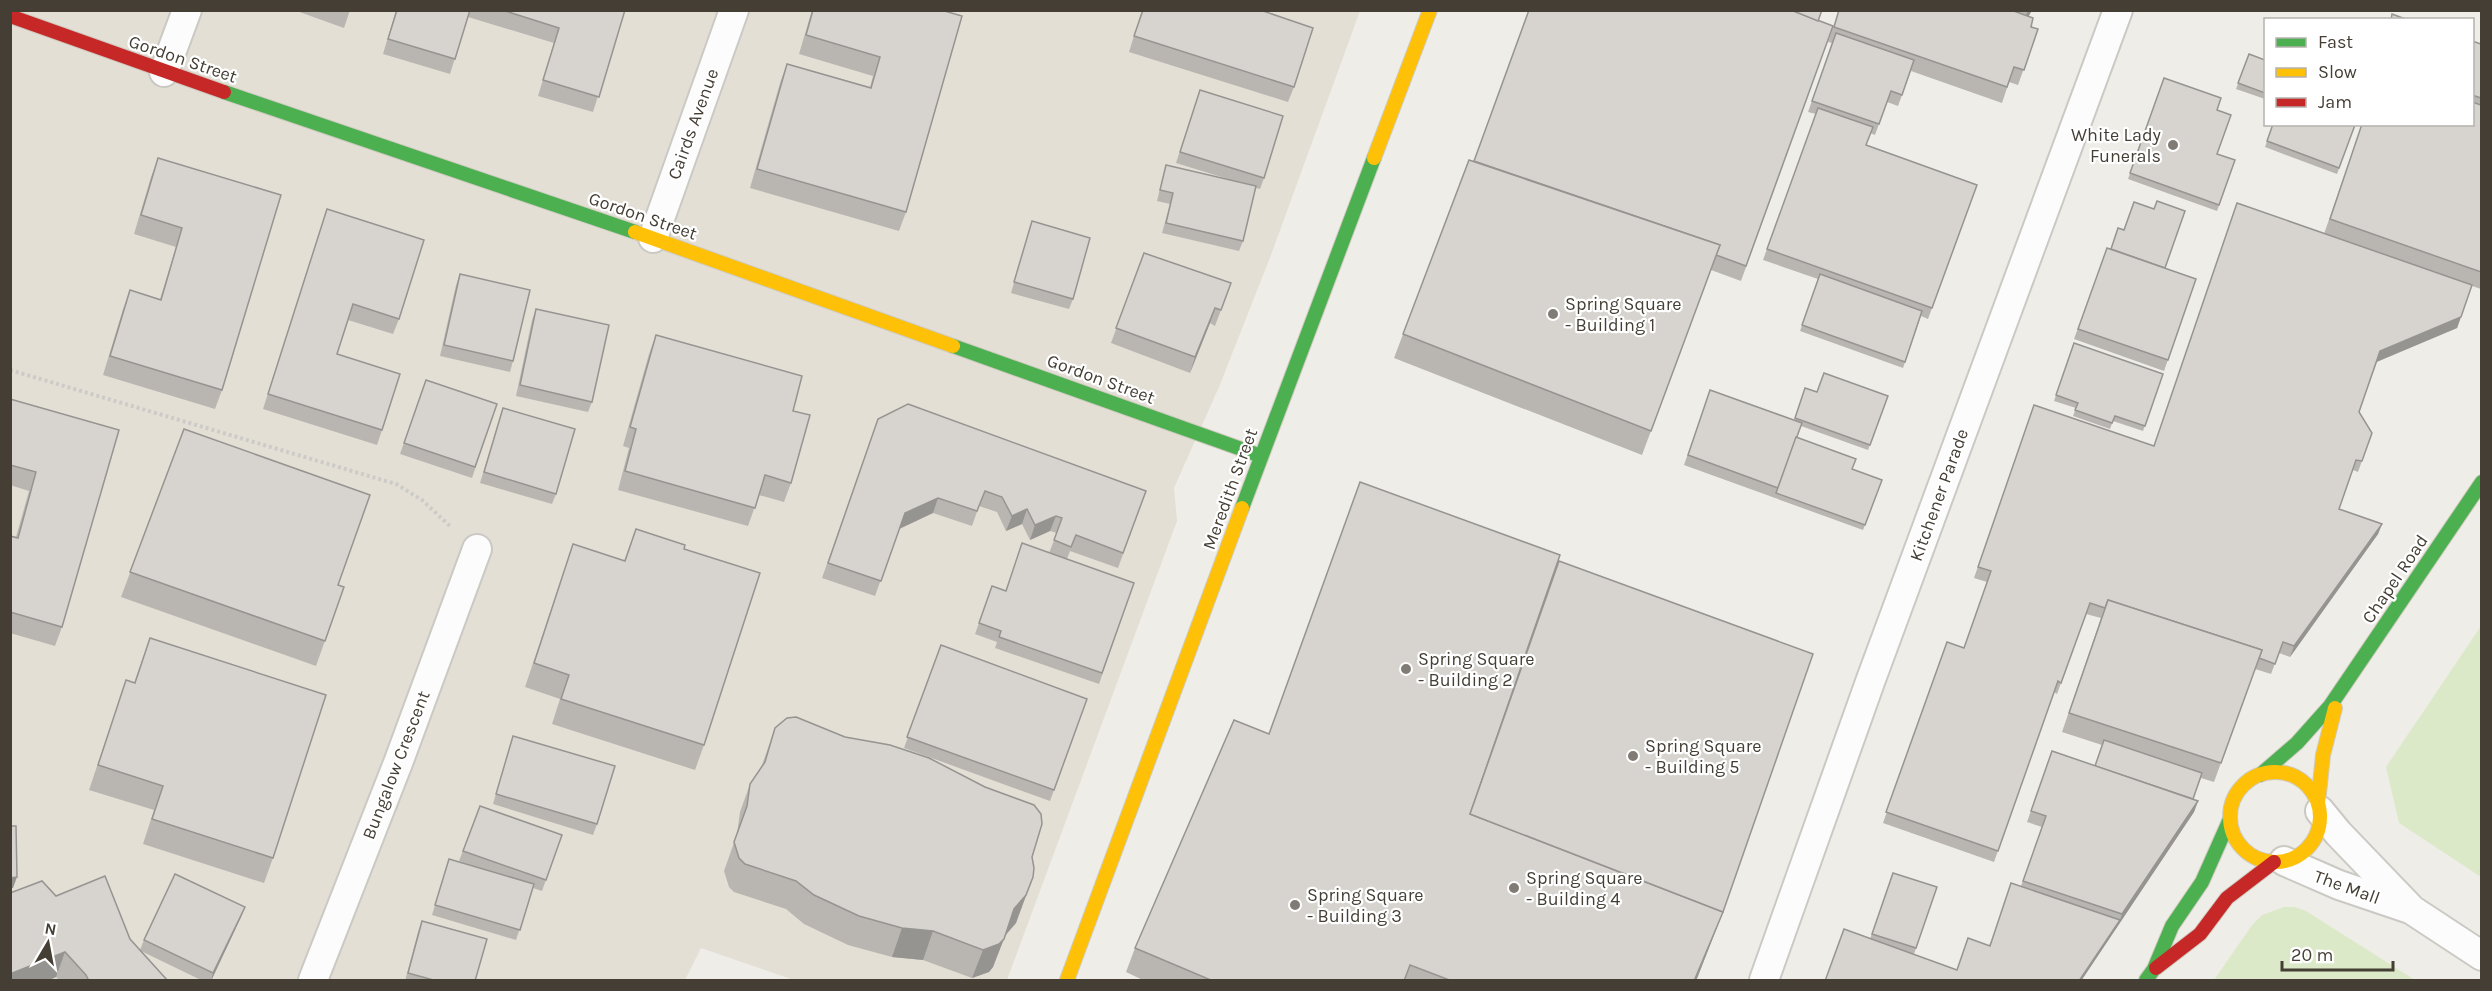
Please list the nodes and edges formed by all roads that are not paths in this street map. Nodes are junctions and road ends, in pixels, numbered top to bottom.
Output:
1 (186, 10) edge
2 (734, 10) edge
3 (1430, 10) edge
4 (2118, 10) edge
5 (10, 16) edge
6 (165, 72) junction
7 (653, 238) junction
8 (1261, 456) junction
9 (2481, 482) edge
10 (477, 549) road end
11 (2339, 695) junction
12 (2260, 775) junction
13 (2319, 807) junction
14 (2230, 819) junction
15 (2279, 862) junction
16 (2412, 910) junction
17 (2481, 956) edge
18 (2150, 975) edge
19 (313, 981) edge
20 (1066, 981) edge
21 (1764, 981) edge

1 - 6 street
2 - 7 street, Cairds Avenue
3 - 8 street, Meredith Street
4 - 21 street, Kitchener Parade
5 - 6 street, Gordon Street
6 - 7 street, Gordon Street
7 - 8 street, Gordon Street
8 - 20 street, Meredith Street
9 - 11 street, Chapel Road
10 - 19 street, Bungalow Crescent
11 - 12 street, Chapel Road
11 - 13 street, Chapel Road
12 - 13 street
12 - 14 street
13 - 15 street
13 - 16 street, The Mall
14 - 15 street
14 - 18 street
15 - 16 street, The Mall
15 - 18 street
16 - 17 street, The Mall

